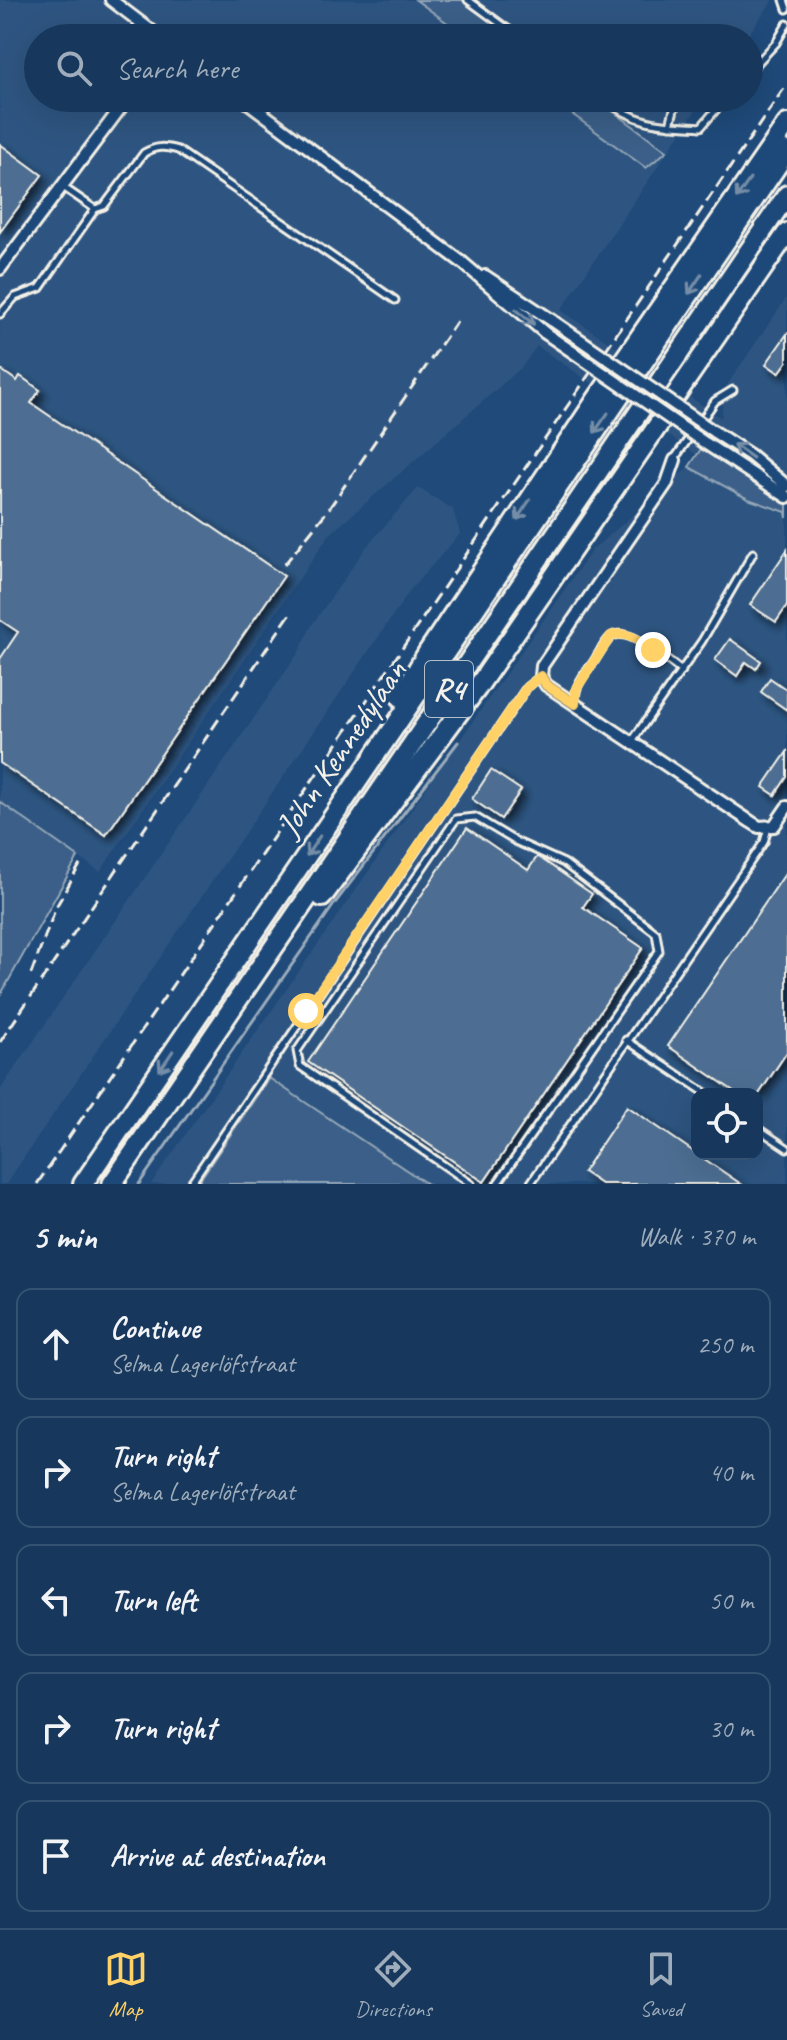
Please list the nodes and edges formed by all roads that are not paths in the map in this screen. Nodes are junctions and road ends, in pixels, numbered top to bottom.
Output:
1 (111, 0) edge
2 (468, 0) edge
3 (784, 0) edge
4 (787, 9) edge
5 (143, 24) edge
6 (501, 24) edge
7 (787, 24) edge
8 (763, 57) edge
9 (118, 112) edge
10 (261, 112) edge
11 (621, 112) edge
12 (673, 112) edge
13 (714, 112) edge
14 (787, 124) edge
15 (670, 125) junction
16 (787, 151) edge
17 (62, 186) junction
18 (787, 195) edge
19 (95, 209) junction
20 (787, 213) edge
21 (787, 233) edge
22 (463, 263) junction
23 (0, 269) edge
24 (395, 300) dead end
25 (0, 314) edge
26 (615, 372) junction
27 (733, 390) dead end
28 (671, 404) junction
29 (675, 460) joint
30 (787, 486) edge
31 (787, 497) edge
32 (753, 553) dead end
33 (682, 671) junction
34 (541, 676) junction
35 (575, 704) junction
36 (632, 742) junction
37 (787, 807) edge
38 (335, 814) junction
39 (768, 828) junction
40 (306, 918) junction
41 (626, 1040) junction
42 (698, 1088) edge
43 (763, 1132) edge
44 (787, 1148) edge
45 (83, 1184) edge
46 (112, 1184) edge
47 (124, 1184) edge
48 (190, 1184) edge
49 (471, 1184) edge
50 (497, 1184) edge
51 (530, 1184) edge

1 - 5 street
2 - 6 lane
3 - 4 lane
7 - 8 lane
9 - 17 street
10 - 22 street
11 - 15 lane
12 - 15 lane
13 - 15 lane
14 -> 26 highway
16 -> 38 highway, John Kennedylaan / R4
17 - 19 lane
17 - 23 street
18 - 46 highway, John Kennedylaan / R4
19 - 24 lane
19 - 25 lane
20 - 40 highway, John Kennedylaan / R4
21 - 28 highway
22 - 26 street, bridge
22 -> 26 street, bridge
26 - 28 street, bridge
26 -> 38 highway, R4
27 - 29 lane
30 -> 28 street, bridge
28 - 31 street, bridge
28 - 40 highway
29 - 34 street
32 - 33 lane
33 - 35 lane
33 - 36 lane
34 - 35 street
34 - 48 lane
35 - 36 street
36 - 39 street
37 - 39 street
38 -> 45 highway, John Kennedylaan / R4
39 - 41 lane
40 - 47 highway, John Kennedylaan / R4
41 - 42 lane
41 - 51 lane
43 - 44 lane
49 - 50 lane

